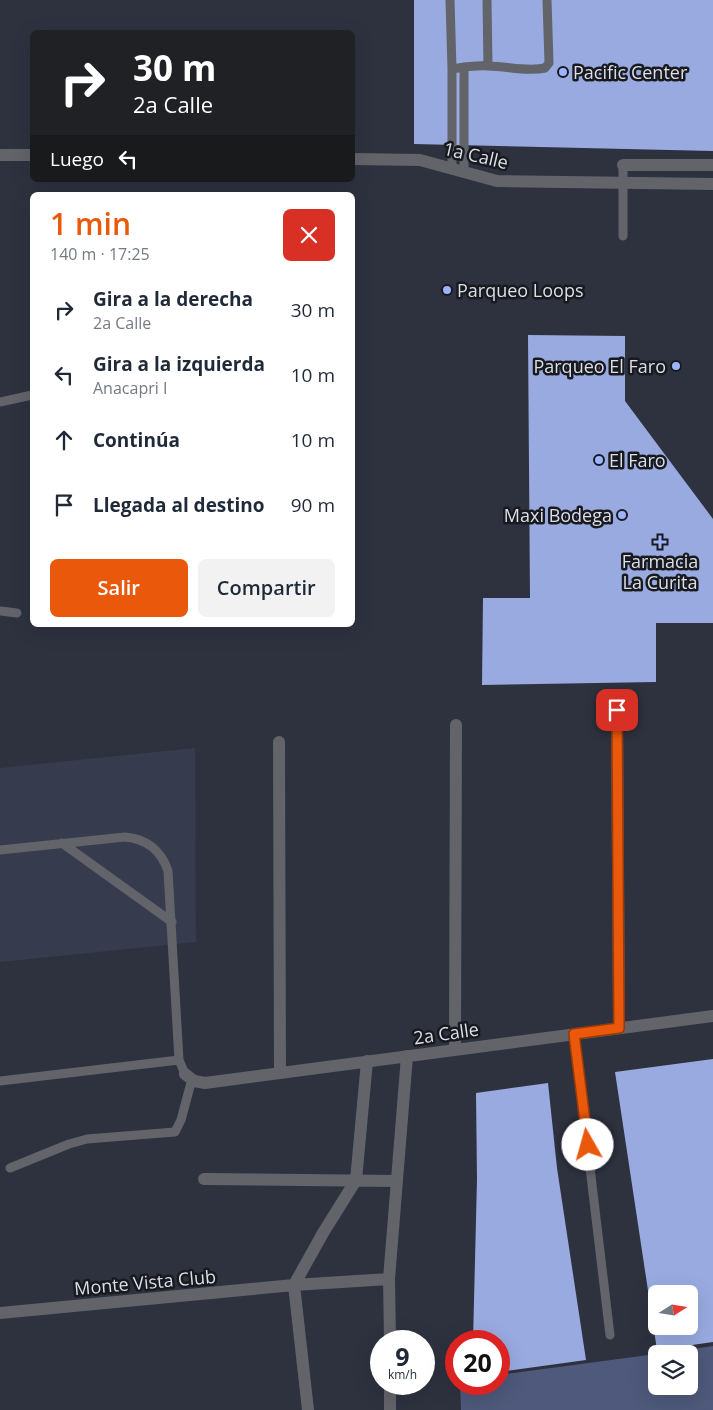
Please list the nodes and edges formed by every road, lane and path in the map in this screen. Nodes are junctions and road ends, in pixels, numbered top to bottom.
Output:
1 (450, 0) edge
2 (487, 0) edge
3 (547, 0) edge
4 (488, 66) junction
5 (464, 67) junction
6 (452, 69) junction
7 (0, 155) edge
8 (30, 155) edge
9 (355, 159) edge
10 (713, 165) edge
11 (623, 166) joint
12 (458, 170) junction
13 (623, 183) junction
14 (713, 184) edge
15 (623, 236) dead end
16 (30, 395) edge
17 (0, 402) edge
18 (0, 611) edge
19 (17, 613) dead end
20 (617, 710) dead end
21 (456, 725) dead end
22 (279, 742) dead end
23 (62, 843) junction
24 (0, 850) edge
25 (172, 922) junction
26 (713, 1016) edge
27 (619, 1028) junction
28 (574, 1034) junction
29 (455, 1050) junction
30 (407, 1056) junction
31 (178, 1060) junction
32 (367, 1061) junction
33 (280, 1073) junction
34 (188, 1077) junction
35 (0, 1081) edge
36 (10, 1168) dead end
37 (204, 1179) dead end
38 (356, 1180) junction
39 (397, 1181) junction
40 (389, 1279) junction
41 (294, 1285) junction
42 (0, 1314) edge
43 (390, 1330) edge
44 (610, 1335) dead end
45 (390, 1395) edge
46 (308, 1410) edge
47 (390, 1410) edge

1 - 6 lane
2 - 4 lane
3 - 4 lane
4 - 5 lane
5 - 6 lane
5 - 12 lane
6 - 12 lane
7 - 8 street
9 - 12 street, 1a Calle
10 - 11 street
11 - 13 lane
12 - 13 street, 1a Calle
13 - 14 street, 1a Calle
13 - 15 lane
16 - 17 lane
18 - 19 lane
20 - 27 street
21 - 29 street
22 - 33 street
23 - 24 lane
23 - 25 lane
23 - 25 lane
25 - 31 lane
26 - 27 street, 2a Calle
27 - 28 street, 2a Calle
28 - 29 street, 2a Calle
28 - 44 lane
29 - 30 street, 2a Calle
30 - 32 street, 2a Calle
30 - 39 street
31 - 34 lane
31 - 35 lane
32 - 33 street, 2a Calle
32 - 38 street
33 - 34 street, 2a Calle
34 - 36 lane
37 - 38 street
38 - 39 street
38 - 41 street
39 - 40 street
40 - 41 street, Monte Vista Club
40 - 43 street
41 - 42 street, Monte Vista Club
41 - 46 street
45 - 47 street

